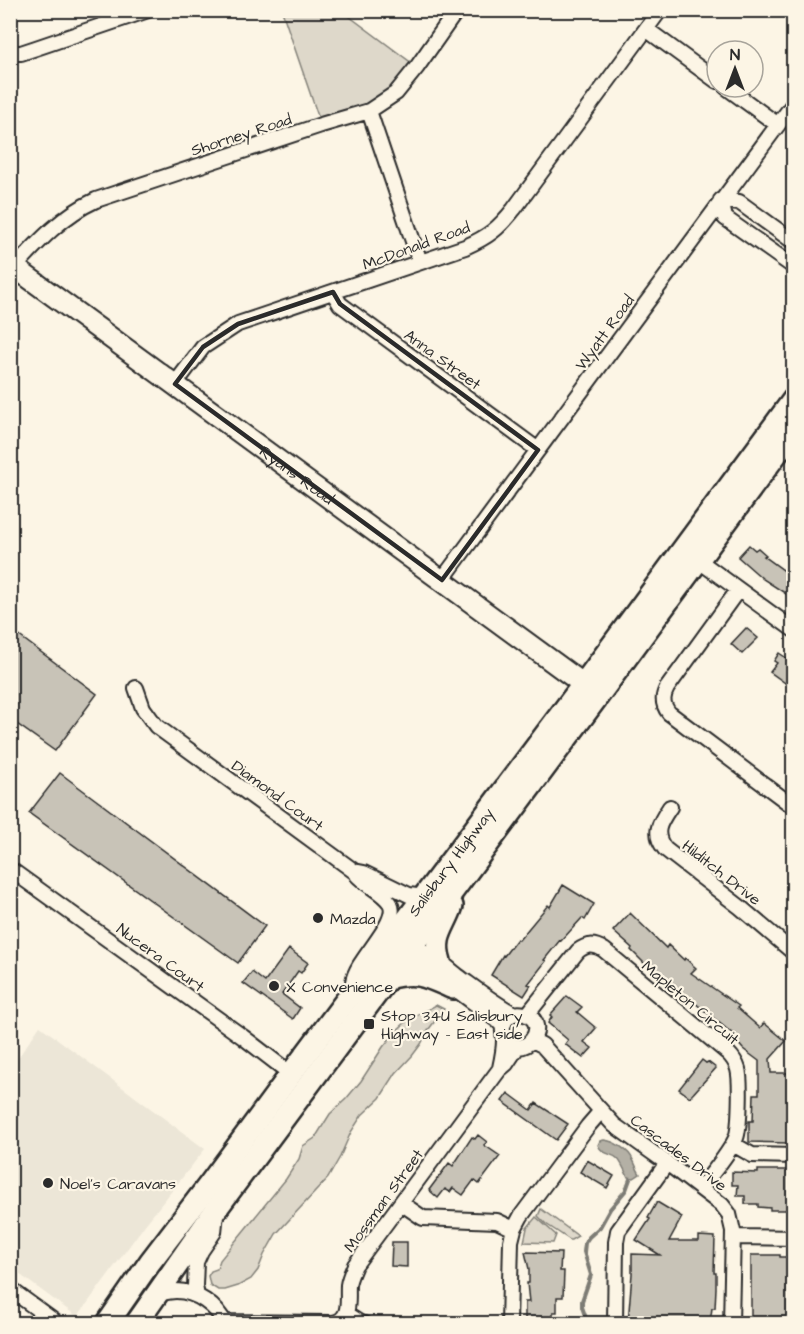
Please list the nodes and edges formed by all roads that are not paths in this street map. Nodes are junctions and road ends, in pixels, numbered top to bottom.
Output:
1 (148, 10) edge
2 (457, 10) edge
3 (660, 10) edge
4 (646, 29) junction
5 (10, 53) edge
6 (705, 72) edge
7 (742, 99) edge
8 (794, 103) edge
9 (369, 111) junction
10 (778, 125) junction
11 (721, 200) junction
12 (794, 242) edge
13 (420, 262) junction
14 (13, 265) edge
15 (794, 267) edge
16 (333, 292) junction
17 (175, 384) junction
18 (794, 399) edge
19 (794, 430) edge
20 (538, 450) junction
21 (690, 555) junction
22 (442, 580) junction
23 (738, 590) junction
24 (794, 630) edge
25 (135, 688) dead end
26 (591, 690) junction
27 (670, 807) dead end
28 (794, 807) edge
29 (10, 869) edge
30 (354, 871) junction
31 (460, 880) junction
32 (424, 897) junction
33 (409, 916) junction
34 (410, 948) junction
35 (794, 953) edge
36 (440, 961) junction
37 (387, 978) junction
38 (453, 988) junction
39 (352, 993) junction
40 (520, 1015) junction
41 (326, 1027) junction
42 (504, 1031) junction
43 (532, 1040) junction
44 (518, 1046) junction
45 (499, 1070) junction
46 (291, 1074) junction
47 (601, 1111) junction
48 (733, 1144) junction
49 (794, 1156) edge
50 (668, 1163) junction
51 (701, 1188) junction
52 (401, 1203) junction
53 (217, 1208) junction
54 (514, 1229) junction
55 (733, 1238) junction
56 (794, 1238) edge
57 (186, 1251) junction
58 (10, 1289) edge
59 (157, 1293) junction
60 (197, 1296) junction
61 (346, 1314) junction
62 (225, 1322) edge
63 (58, 1323) edge
64 (107, 1323) edge
65 (124, 1323) edge
66 (136, 1323) edge
67 (364, 1323) edge
68 (509, 1323) edge
69 (615, 1323) edge
70 (731, 1323) edge

1 - 5 street
2 - 9 street, Shorney Road
3 - 4 street, McDonald Road
4 - 6 street
4 - 13 street, McDonald Road
7 - 10 street
8 - 10 street, Wyatt Road
9 - 13 street
9 - 14 street, Shorney Road
10 - 11 street, Wyatt Road
11 - 12 street
11 - 15 street
11 - 20 street, Wyatt Road
13 - 16 street, McDonald Road
14 - 17 street, Ryans Road
16 - 17 street, McDonald Road
16 - 20 street, Anna Street
17 - 22 street, Ryans Road
18 - 21 main road, Salisbury Highway
19 - 21 main road, Salisbury Highway
20 - 22 street, Wyatt Road
21 - 23 street
21 - 26 main road, Salisbury Highway
22 - 26 street, Ryans Road
23 - 24 street
23 - 28 street
25 - 30 street, Diamond Court
26 - 31 main road, Salisbury Highway
26 - 32 main road, Salisbury Highway
27 - 35 street, Hilditch Drive
29 - 46 street, Nucera Court
30 - 32 street, Diamond Court
30 - 39 street
31 - 34 main road, Salisbury Highway
31 - 36 main road
32 - 33 main road, Salisbury Highway
33 - 34 main road
33 - 39 main road, Salisbury Highway
34 - 36 street
34 - 37 main road, Salisbury Highway
34 - 38 street
34 - 41 main road
36 - 40 street
37 - 38 main road
37 - 53 main road, Salisbury Highway
38 - 42 street
39 - 41 main road, Salisbury Highway
40 - 42 street
40 - 43 street
40 - 48 street, Mapleton Circuit
41 - 46 main road, Salisbury Highway
42 - 44 street
42 - 45 street, Mossman Street
43 - 44 street
43 - 47 street, Cascades Drive
44 - 45 street, Mossman Street
45 - 52 street, Mossman Street
46 - 64 main road, Salisbury Highway
47 - 50 street, Cascades Drive
47 - 54 street
48 - 49 street
48 - 51 street, Mapleton Circuit
50 - 51 street, Cascades Drive
50 - 69 street
51 - 55 street, Cascades Drive
52 - 54 street
52 - 61 street, Mossman Street
53 - 57 main road, Salisbury Highway
53 - 60 street
54 - 68 street
55 - 56 street
55 - 70 street, Cascades Drive
57 - 59 main road, Salisbury Highway
57 - 65 main road
58 - 63 street
59 - 60 street
59 - 66 main road, Salisbury Highway
60 - 62 street
61 - 62 street
61 - 67 street

